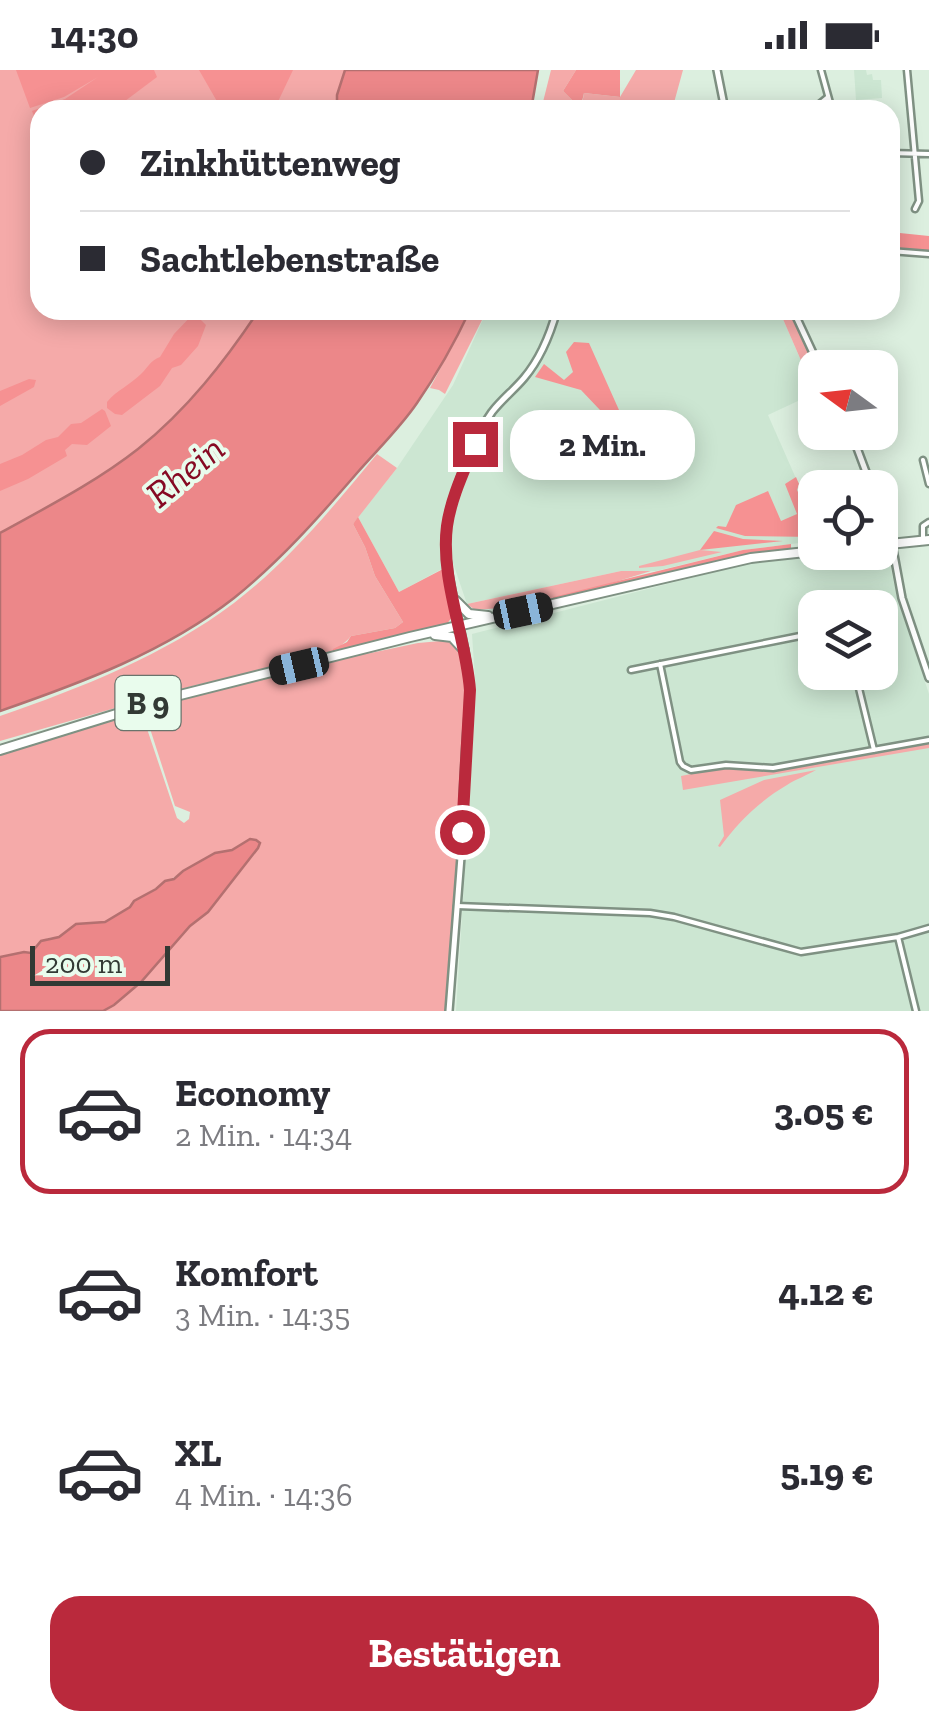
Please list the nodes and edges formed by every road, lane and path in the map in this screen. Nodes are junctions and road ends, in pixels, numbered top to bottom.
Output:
1 (718, 70) edge
2 (822, 70) edge
3 (907, 70) edge
4 (828, 97) junction
5 (722, 100) edge
6 (824, 100) edge
7 (829, 100) edge
8 (900, 153) edge
9 (915, 153) junction
10 (929, 154) edge
11 (915, 209) dead end
12 (900, 253) edge
13 (929, 254) edge
14 (554, 320) edge
15 (798, 320) edge
16 (812, 350) edge
17 (923, 460) dead end
18 (929, 484) edge
19 (929, 522) edge
20 (926, 540) edge
21 (898, 543) edge
22 (798, 552) edge
23 (897, 570) edge
24 (454, 600) junction
25 (498, 616) junction
26 (459, 626) junction
27 (426, 634) junction
28 (798, 636) edge
29 (464, 650) junction
30 (660, 664) junction
31 (631, 670) dead end
32 (929, 678) edge
33 (859, 690) edge
34 (929, 740) edge
35 (0, 750) edge
36 (874, 750) junction
37 (457, 906) junction
38 (929, 928) edge
39 (898, 937) junction
40 (449, 1011) edge
41 (916, 1011) edge

1 - 5 street
2 - 4 street
3 - 9 street
4 - 6 street
4 - 7 street
8 - 9 street
9 - 10 street
9 - 11 street
12 - 13 street
14 - 24 street
15 - 16 street
17 - 18 street
19 - 20 street
20 - 21 main road
22 - 25 main road, B 9
23 - 32 street
24 - 25 main road
24 - 26 street
25 - 26 main road, B 9
26 - 27 main road, B 9
26 - 29 street
27 - 29 main road
27 - 35 main road, B 9
28 - 30 street
29 - 37 street
30 - 31 street
30 - 36 street
33 - 36 street
34 - 36 street
37 - 39 street
37 - 40 street
38 - 39 street
39 - 41 street

